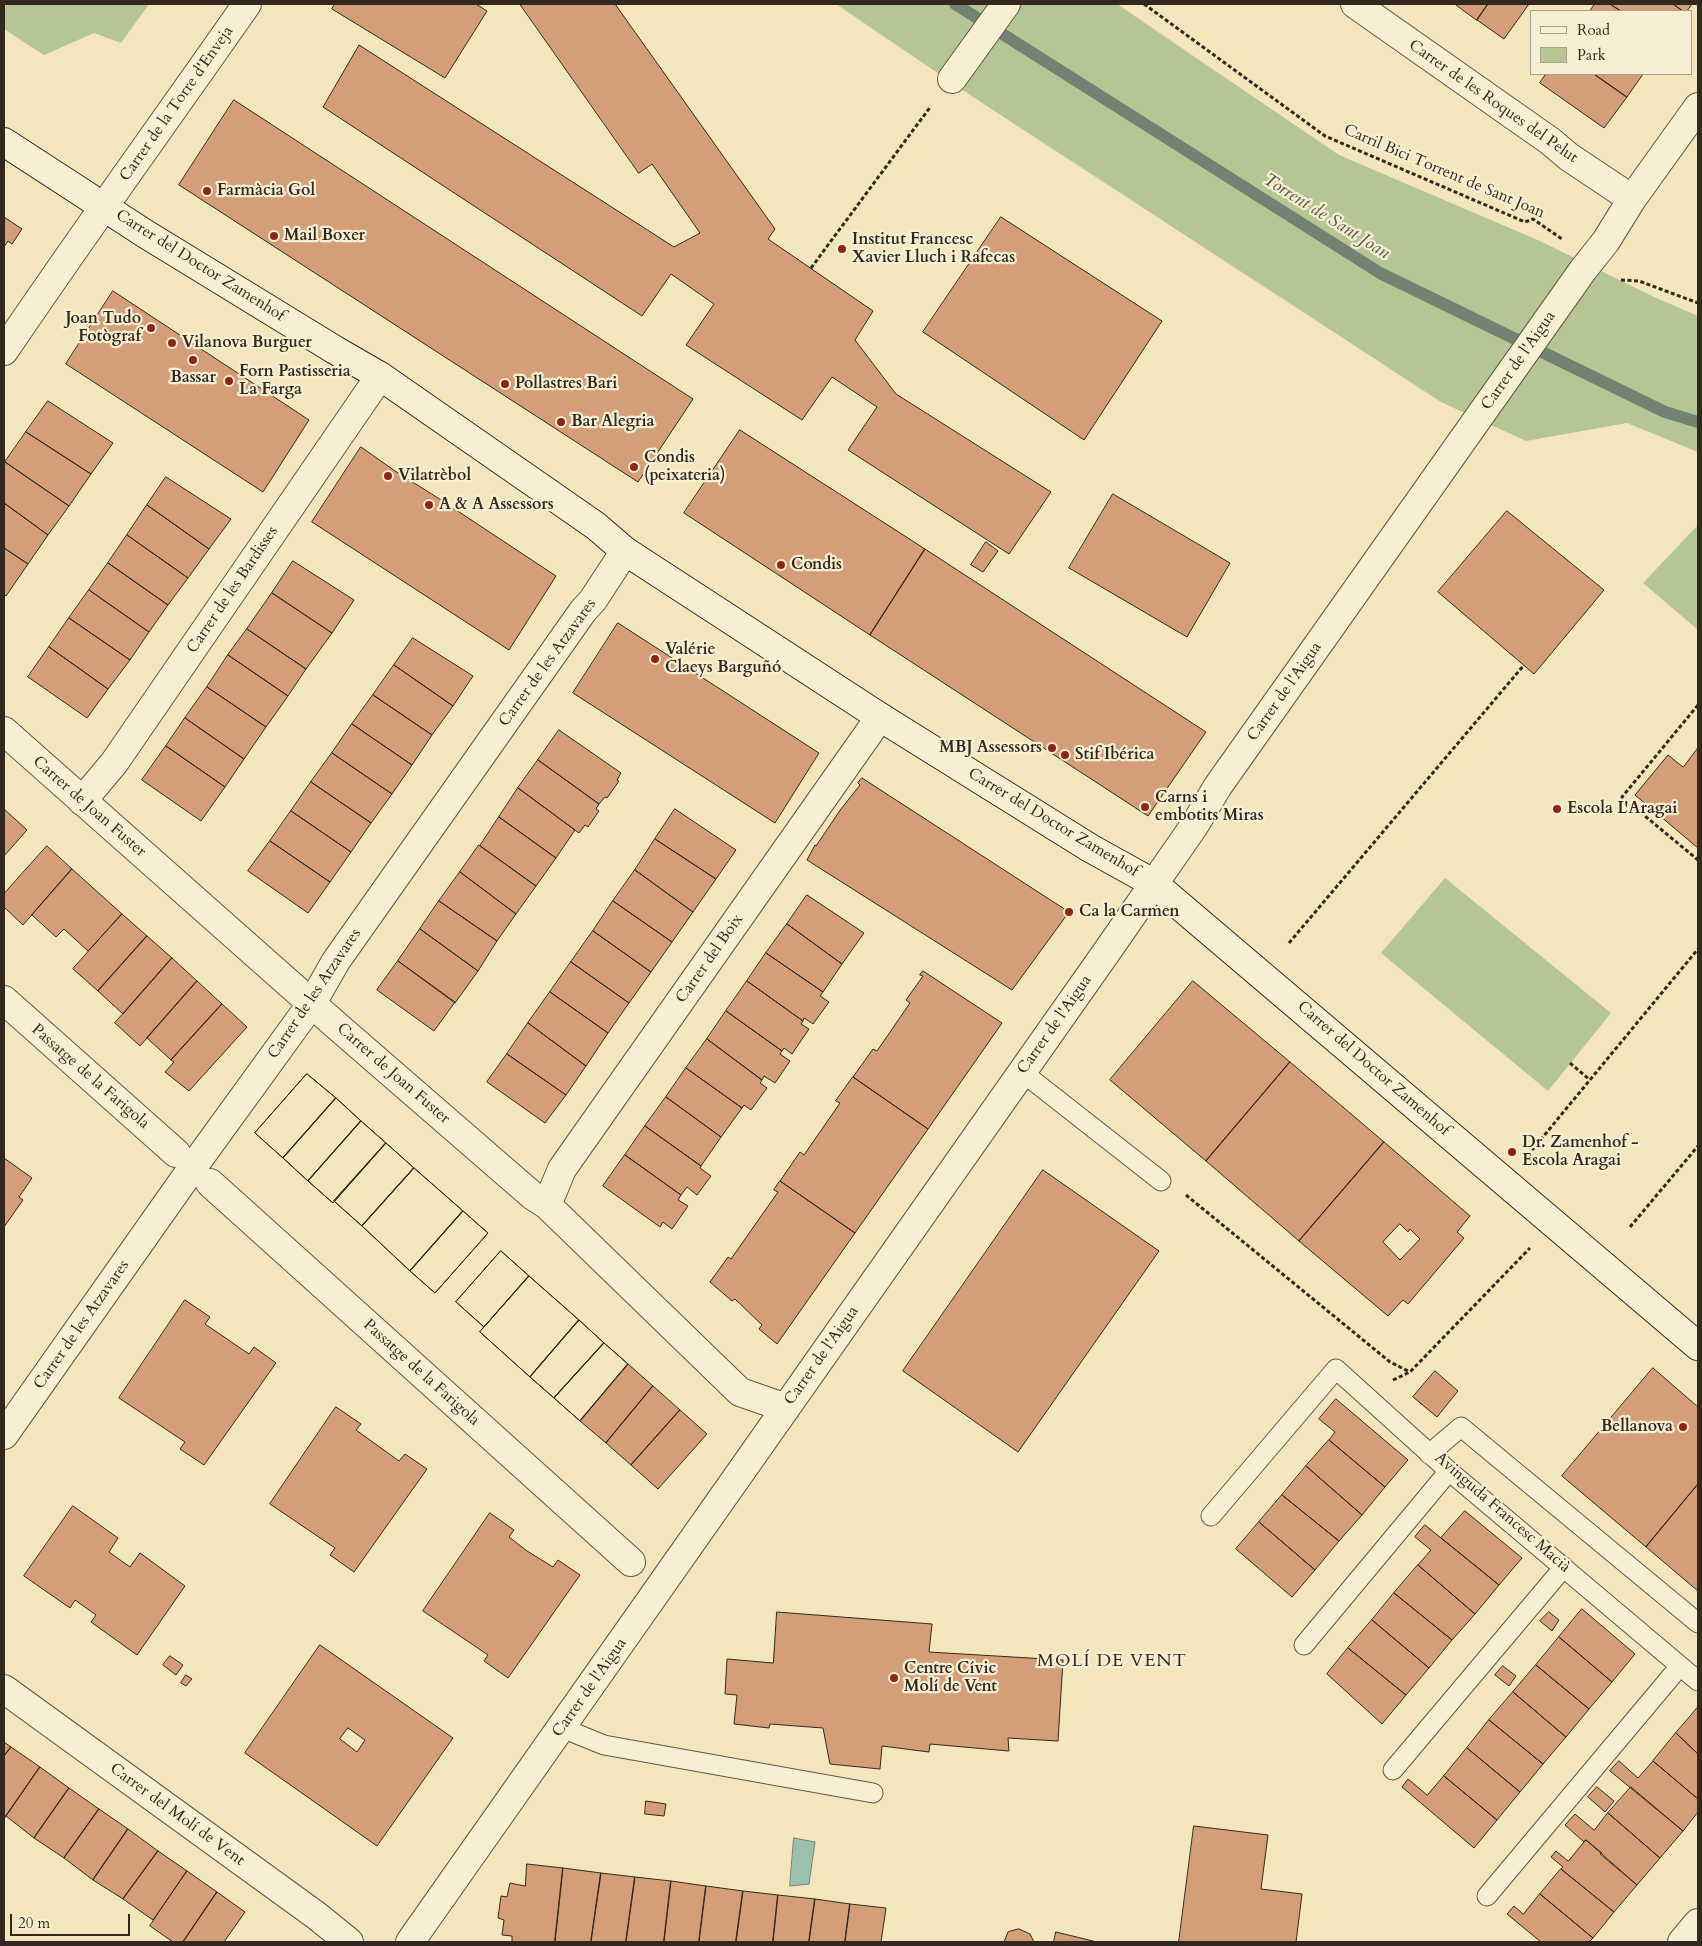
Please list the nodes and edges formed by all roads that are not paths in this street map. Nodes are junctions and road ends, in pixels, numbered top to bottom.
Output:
1 (247, 4) edge
2 (1006, 4) edge
3 (1355, 4) edge
4 (952, 79) road end
5 (1698, 107) edge
6 (4, 142) edge
7 (1632, 199) junction
8 (105, 207) junction
9 (4, 351) edge
10 (380, 376) junction
11 (625, 551) junction
12 (880, 717) junction
13 (4, 731) edge
14 (82, 801) junction
15 (1153, 883) junction
16 (4, 1000) edge
17 (312, 1003) junction
18 (1022, 1072) junction
19 (176, 1152) dead end
20 (1160, 1181) dead end
21 (210, 1183) dead end
22 (546, 1205) junction
23 (1698, 1346) edge
24 (786, 1408) junction
25 (4, 1436) edge
26 (1429, 1454) junction
27 (1449, 1471) junction
28 (1211, 1516) dead end
29 (631, 1562) dead end
30 (1564, 1567) junction
31 (1698, 1623) edge
32 (1304, 1646) dead end
33 (1680, 1666) junction
34 (1698, 1681) edge
35 (4, 1689) edge
36 (562, 1728) junction
37 (1393, 1770) dead end
38 (873, 1793) dead end
39 (1487, 1896) dead end
40 (1698, 1924) edge
41 (350, 1942) edge
42 (410, 1942) edge
43 (1682, 1942) edge

1 - 8 street, Carrer de la Torre d'Enveja
2 - 4 street
3 - 7 street, Carrer de les Roques del Pelut
5 - 7 street, Carrer de l'Aigua
6 - 8 street, Carrer del Doctor Zamenhof
7 - 15 street, Carrer de l'Aigua
8 - 9 street, Carrer de la Torre d'Enveja
8 - 10 street, Carrer del Doctor Zamenhof
10 - 11 street, Carrer del Doctor Zamenhof
10 - 14 street, Carrer de les Bardisses
11 - 12 street, Carrer del Doctor Zamenhof
11 - 17 street, Carrer de les Atzavares
12 - 15 street, Carrer del Doctor Zamenhof
12 - 22 street, Carrer del Boix
13 - 14 street, Carrer de Joan Fuster
14 - 17 street, Carrer de Joan Fuster
15 - 18 street, Carrer de l'Aigua
15 - 23 street, Carrer del Doctor Zamenhof
16 - 19 street, Passatge de la Farigola
17 - 22 street, Carrer de Joan Fuster
17 - 25 street, Carrer de les Atzavares
18 - 20 lane
18 - 24 street, Carrer de l'Aigua
21 - 29 street, Passatge de la Farigola
22 - 24 street, Carrer de Joan Fuster
24 - 36 street, Carrer de l'Aigua
26 - 27 lane, Avinguda Francesc Macià
26 - 28 lane
26 - 31 lane, Avinguda Francesc Macià
27 - 30 lane, Avinguda Francesc Macià
27 - 32 lane
30 - 33 lane, Avinguda Francesc Macià
30 - 37 lane
33 - 34 lane, Avinguda Francesc Macià
33 - 39 lane
35 - 41 street, Carrer del Molí de Vent
36 - 38 lane
36 - 42 street, Carrer de l'Aigua
40 - 43 street

